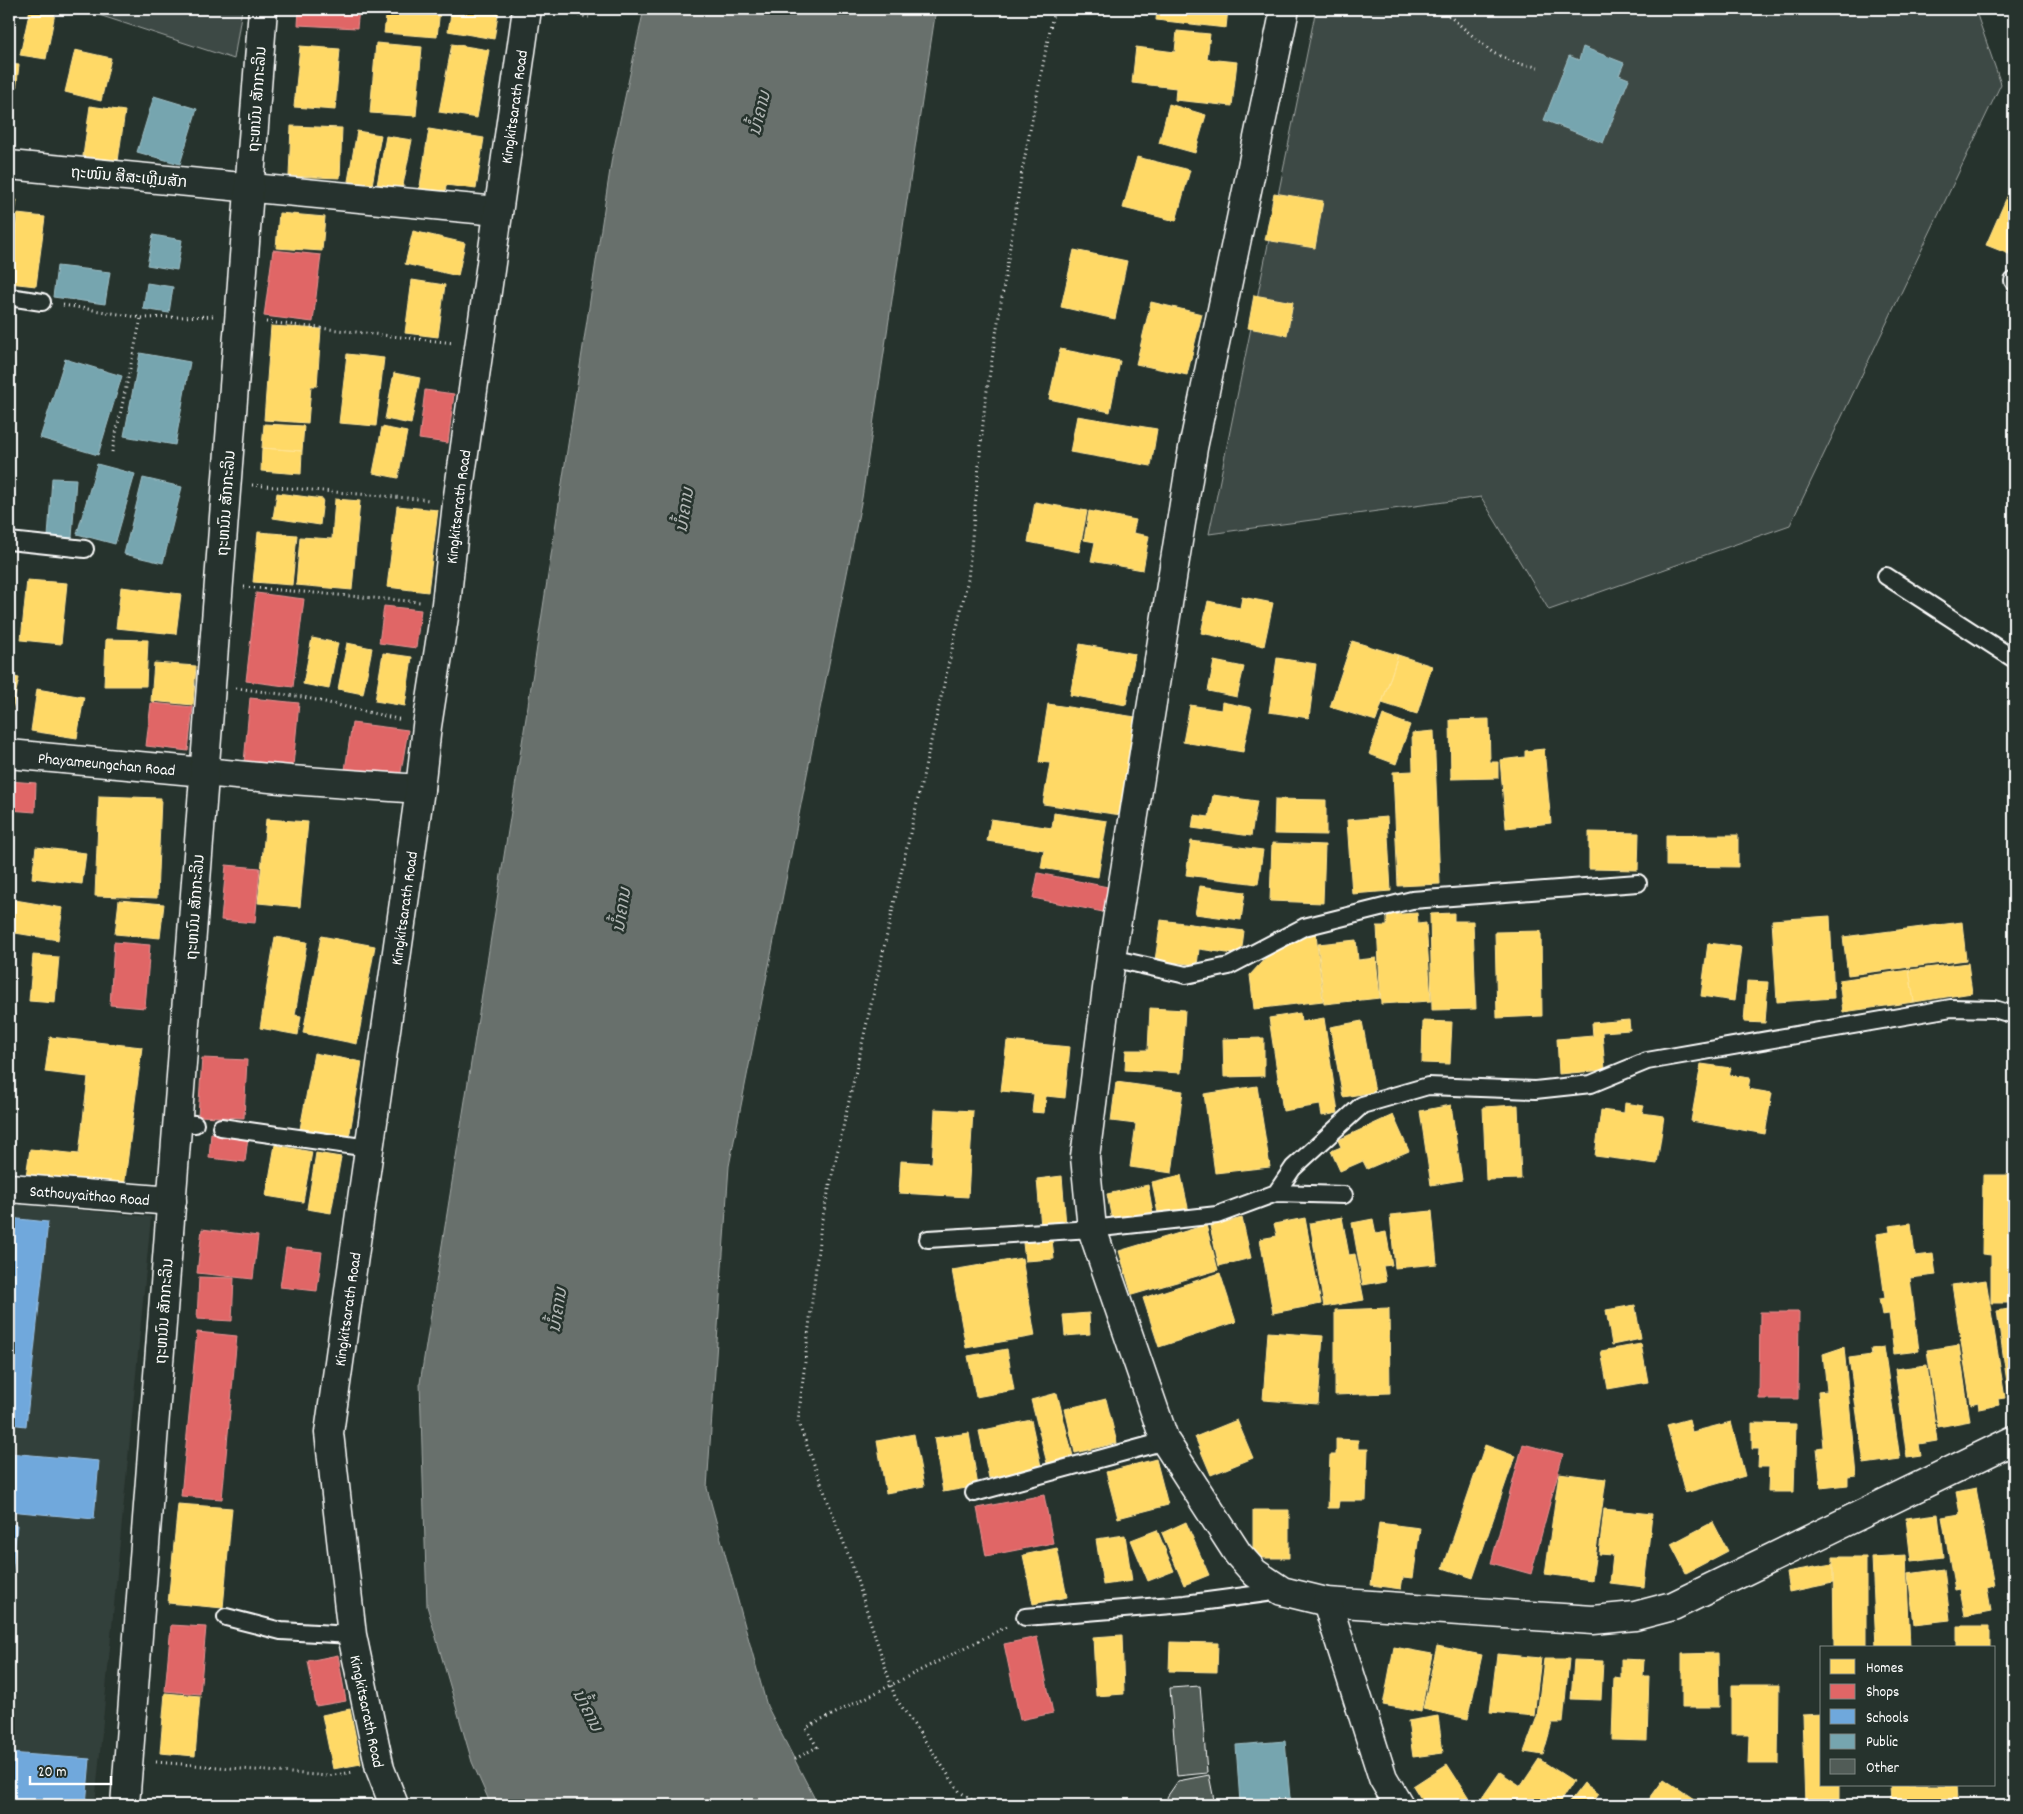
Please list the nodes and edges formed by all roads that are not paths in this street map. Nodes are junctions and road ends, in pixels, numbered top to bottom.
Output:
1 (263, 9) edge
2 (527, 9) edge
3 (1285, 9) edge
4 (9, 165) edge
5 (250, 187) junction
6 (497, 211) junction
7 (9, 297) edge
8 (42, 302) road end
9 (9, 540) edge
10 (85, 549) dead end
11 (1886, 576) dead end
12 (2014, 660) edge
13 (9, 754) edge
14 (204, 771) junction
15 (420, 789) junction
16 (1638, 883) dead end
17 (1111, 958) junction
18 (2014, 1015) edge
19 (221, 1127) dead end
20 (369, 1148) junction
21 (9, 1188) edge
22 (1276, 1193) junction
23 (1344, 1195) dead end
24 (172, 1201) junction
25 (1092, 1229) junction
26 (928, 1239) dead end
27 (2014, 1440) edge
28 (1165, 1441) junction
29 (974, 1493) dead end
30 (1282, 1591) junction
31 (1327, 1602) junction
32 (226, 1618) dead end
33 (1024, 1618) road end
34 (352, 1635) junction
35 (125, 1805) edge
36 (394, 1805) edge
37 (1399, 1805) edge

1 - 5 street, ຖະຫນົນ ສັກກະລິນ
2 - 6 street, Kingkitsarath Road
3 - 17 street
4 - 5 street, ຖະໜົນ ສີສະເຫຼີມສັກ
5 - 6 street, ຖະໜົນ ສີສະເຫຼີມສັກ
5 - 14 street, ຖະຫນົນ ສັກກະລິນ
6 - 15 street, Kingkitsarath Road
7 - 8 lane
9 - 10 lane
11 - 12 lane
13 - 14 street, Phayameungchan Road
14 - 15 street, Phayameungchan Road
14 - 24 street, ຖະຫນົນ ສັກກະລິນ
15 - 20 street, Kingkitsarath Road
16 - 17 lane
17 - 25 street
18 - 22 lane
19 - 20 lane
20 - 34 street, Kingkitsarath Road
21 - 24 street, Sathouyaithao Road
22 - 23 lane
22 - 25 lane
24 - 35 street, ຖະຫນົນ ສັກກະລິນ
25 - 26 lane
25 - 28 street
27 - 31 street
28 - 29 lane
28 - 30 street
30 - 31 street
30 - 33 lane
31 - 37 street
32 - 34 lane
34 - 36 street, Kingkitsarath Road

